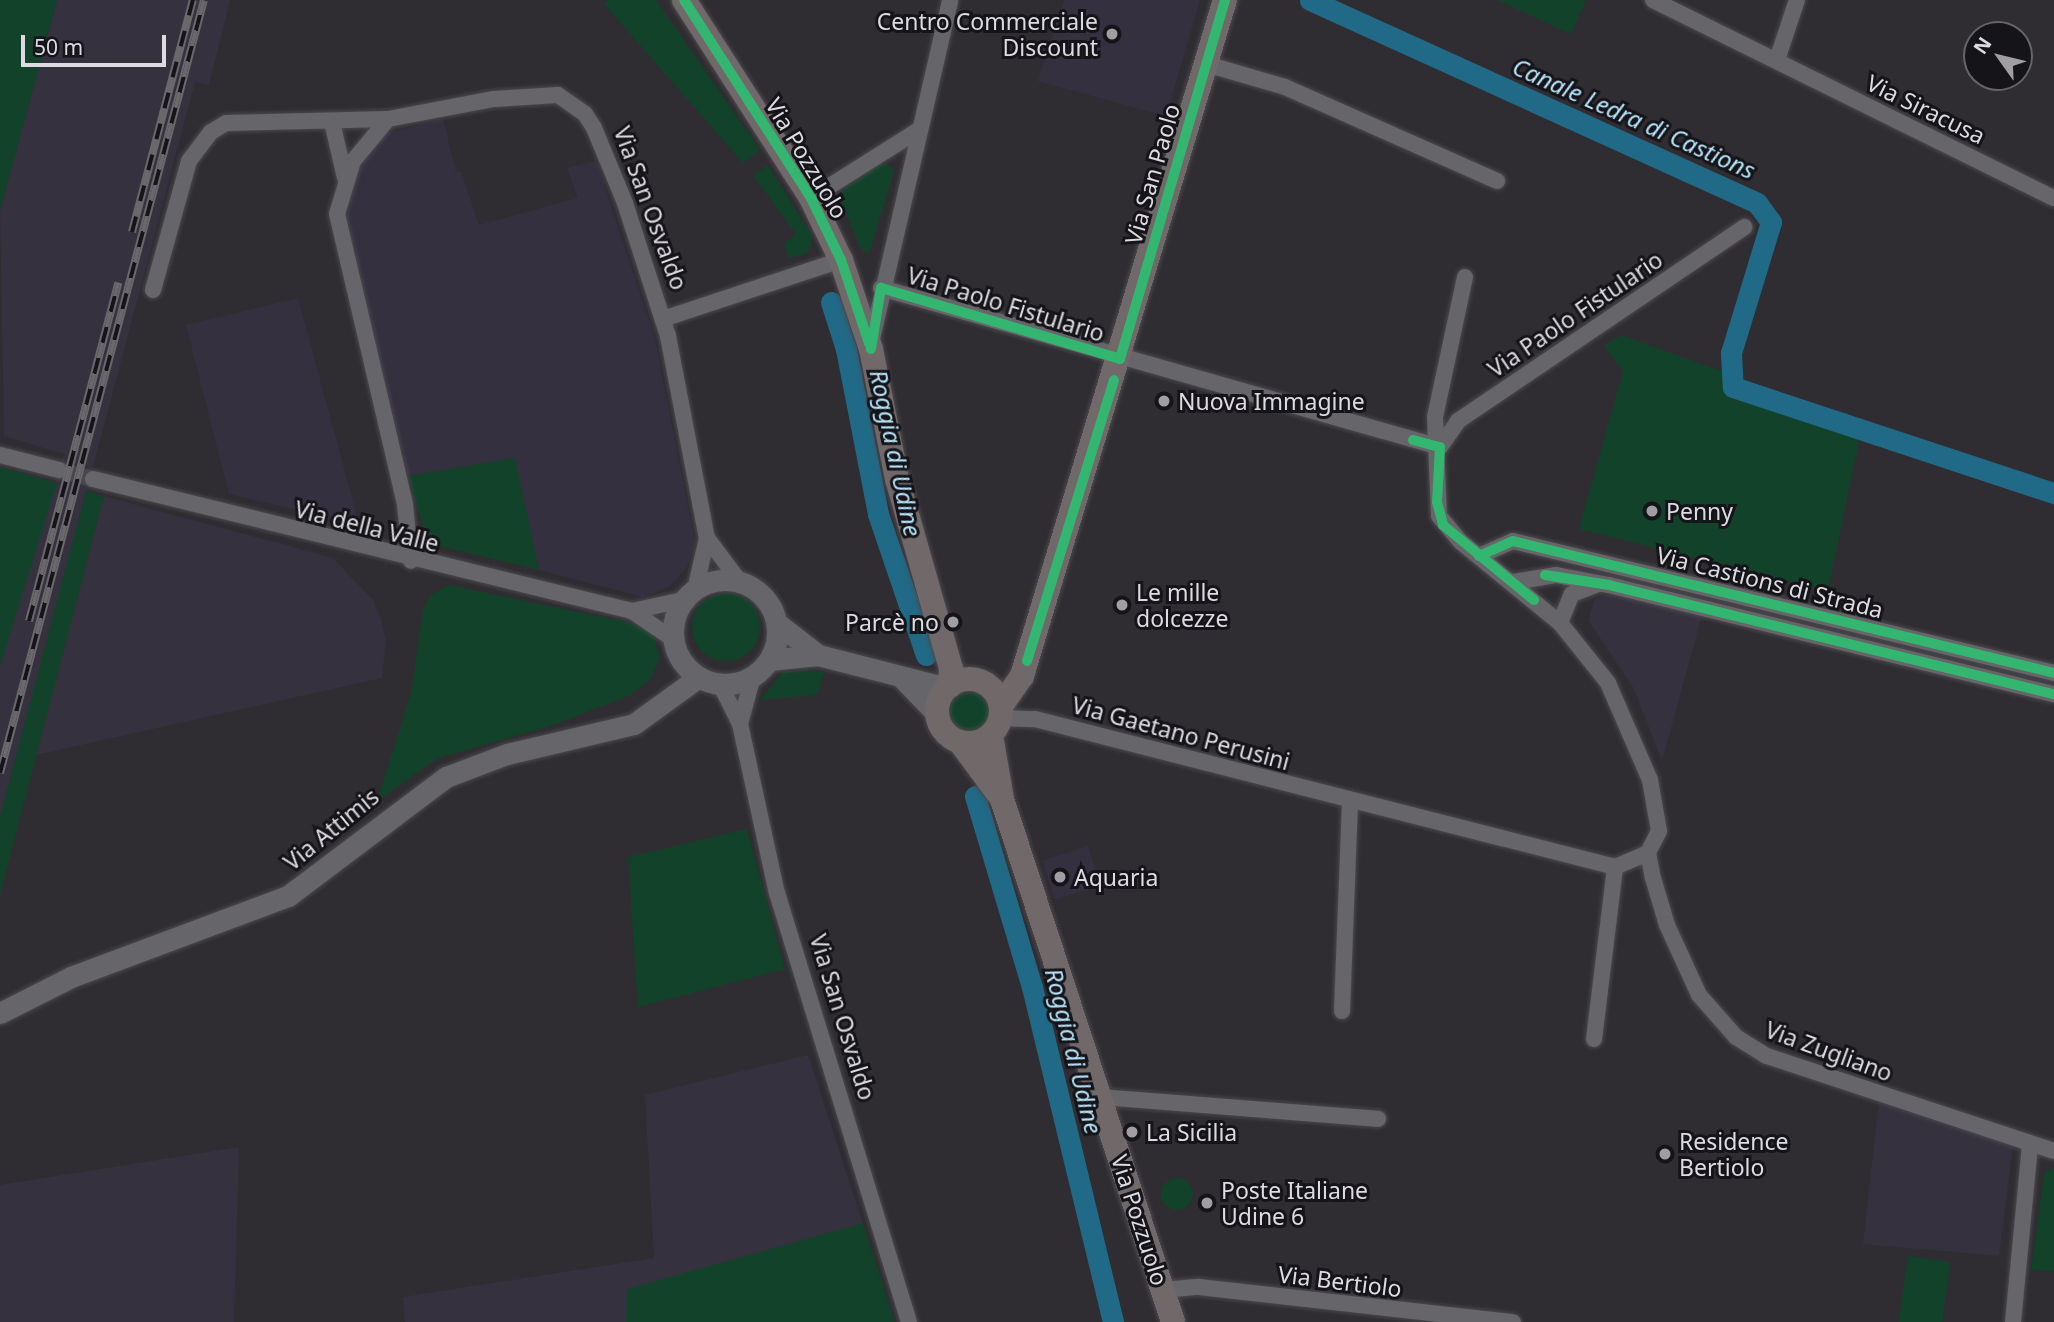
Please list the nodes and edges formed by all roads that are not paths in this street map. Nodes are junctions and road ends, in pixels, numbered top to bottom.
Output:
1 (684, 0) edge
2 (950, 0) edge
3 (1225, 0) edge
4 (1653, 0) edge
5 (1797, 0) edge
6 (1777, 61) junction
7 (1206, 64) junction
8 (388, 119) junction
9 (332, 122) junction
10 (917, 131) junction
11 (345, 178) junction
12 (1497, 181) dead end
13 (811, 198) junction
14 (2054, 198) edge
15 (1744, 227) dead end
16 (841, 260) junction
17 (1465, 277) dead end
18 (881, 288) junction
19 (153, 290) dead end
20 (663, 319) junction
21 (871, 349) junction
22 (1120, 359) junction
23 (1440, 447) junction
24 (0, 455) edge
25 (59, 470) tunnel mouth
26 (93, 479) tunnel mouth
27 (707, 538) junction
28 (1479, 556) junction
29 (411, 561) junction
30 (740, 582) junction
31 (1514, 582) junction
32 (1601, 583) junction
33 (689, 595) junction
34 (632, 611) junction
35 (1560, 623) junction
36 (776, 624) junction
37 (673, 639) junction
38 (818, 655) junction
39 (769, 660) junction
40 (691, 671) junction
41 (2054, 673) edge
42 (752, 676) junction
43 (900, 677) junction
44 (720, 684) junction
45 (948, 687) junction
46 (2054, 694) edge
47 (937, 713) junction
48 (997, 720) junction
49 (740, 724) junction
50 (960, 742) junction
51 (1002, 799) junction
52 (1350, 801) junction
53 (1648, 853) junction
54 (1615, 867) junction
55 (1342, 1011) dead end
56 (0, 1013) edge
57 (1594, 1039) dead end
58 (1101, 1097) junction
59 (1378, 1119) dead end
60 (2030, 1144) junction
61 (2054, 1151) edge
62 (1162, 1290) junction
63 (909, 1322) edge
64 (1173, 1322) edge
65 (1510, 1322) edge
66 (2013, 1322) edge

1 - 13 main road, Via Pozzuolo
2 - 10 street
3 - 7 main road, Via San Paolo
4 - 6 street, Via Siracusa
5 - 6 street
6 - 14 street, Via Siracusa
7 - 12 street
7 - 22 main road, Via San Paolo
8 - 9 street, Via San Osvaldo
8 - 11 street
8 - 20 street, Via San Osvaldo
9 - 11 street
9 - 19 street, Via San Osvaldo
10 - 13 street
10 - 18 street
11 - 29 street
13 - 16 main road, Via Pozzuolo
15 - 23 street, Via Paolo Fistulario
16 - 20 street, Via San Osvaldo
16 - 21 main road, Via Pozzuolo
17 - 23 street
18 - 21 street
18 - 22 street, Via Paolo Fistulario
20 - 27 street, Via San Osvaldo
21 - 45 main road, Via Pozzuolo
22 - 23 street, Via Paolo Fistulario
22 - 48 main road, Via San Paolo
23 - 28 street
24 - 25 street
26 - 29 street, Via della Valle
27 - 30 street, Via San Osvaldo
27 - 33 street, Via San Osvaldo
28 - 31 street
28 - 41 street, Via Castions di Strada
29 - 34 street, Via della Valle
30 - 33 street
30 - 36 street
31 - 32 street, Via Castions di Strada
31 - 35 street
32 - 35 street
32 - 46 street, Via Castions di Strada
33 - 34 street, Via della Valle
33 - 37 street
34 - 37 street, Via della Valle
35 - 53 street
36 - 38 street
36 - 39 street
37 - 40 street
38 - 39 street
38 - 43 street
39 - 42 street
40 - 44 street
40 - 56 street, Via Attimis
42 - 44 street
42 - 49 street, Via San Osvaldo
43 - 45 street
43 - 47 street
44 - 49 street, Via San Osvaldo
45 - 47 main road
45 - 48 main road
47 - 50 main road
48 - 50 main road
48 - 51 main road, Via Pozzuolo
48 - 52 street, Via Gaetano Perusini
49 - 63 street, Via San Osvaldo
50 - 51 main road, Via Pozzuolo
51 - 58 main road, Via Pozzuolo
52 - 54 street, Via Gaetano Perusini
52 - 55 street
53 - 54 street
53 - 60 street, Via Zugliano
54 - 57 street
58 - 59 street
58 - 62 main road, Via Pozzuolo
60 - 61 street, Via Zugliano
60 - 66 street
62 - 64 main road, Via Pozzuolo
62 - 65 street, Via Bertiolo

